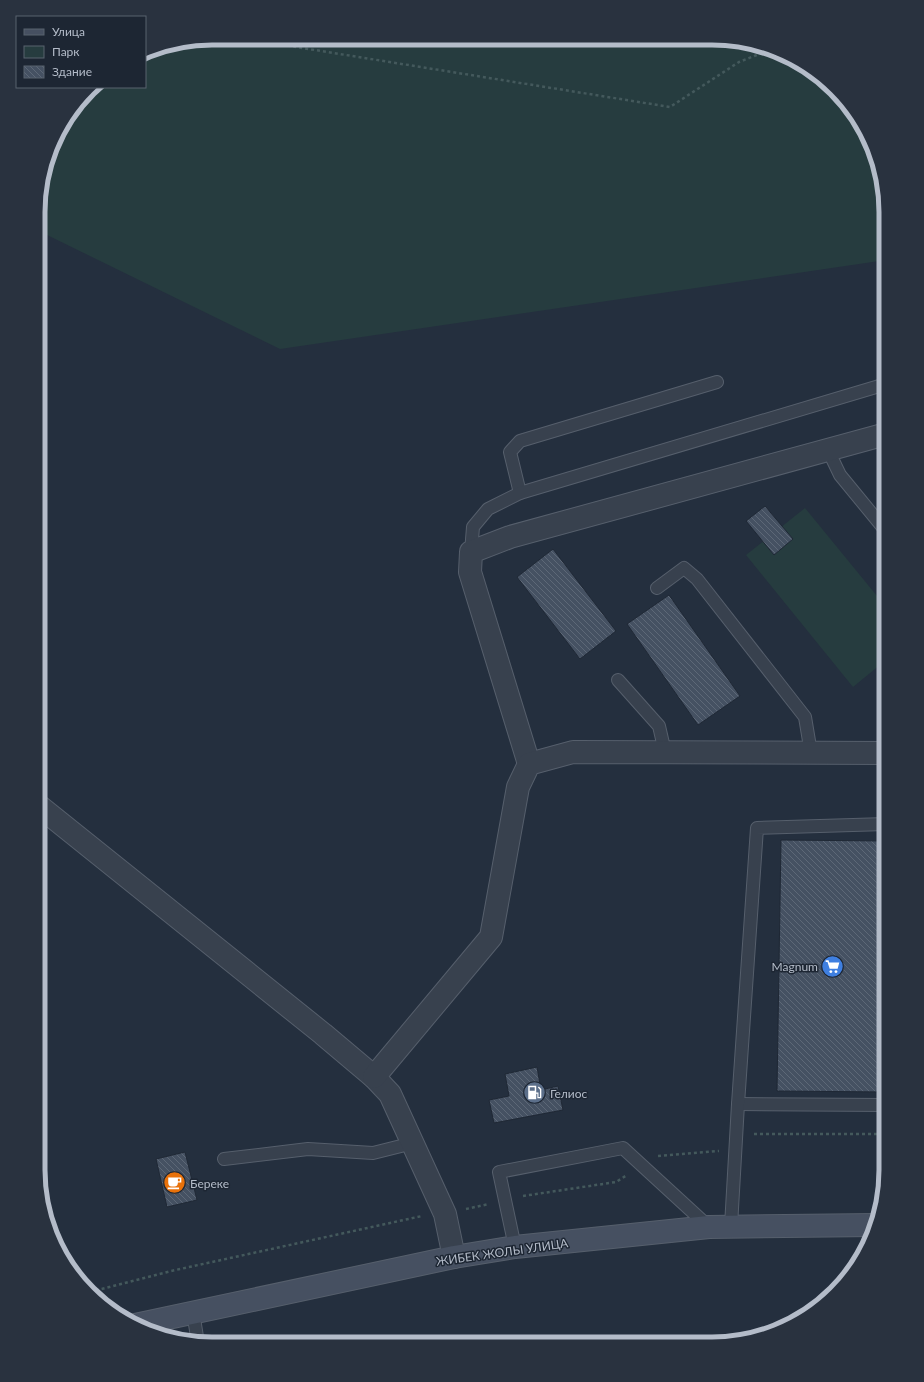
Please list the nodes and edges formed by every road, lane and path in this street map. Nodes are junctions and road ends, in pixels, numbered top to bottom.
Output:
1 (284, 45) edge
2 (762, 53) edge
3 (717, 382) dead end
4 (879, 386) edge
5 (879, 436) edge
6 (828, 450) junction
7 (520, 493) junction
8 (879, 522) edge
9 (471, 552) junction
10 (657, 588) dead end
11 (618, 680) dead end
12 (665, 752) junction
13 (811, 753) junction
14 (879, 753) edge
15 (529, 764) junction
16 (45, 811) edge
17 (879, 824) edge
18 (374, 1077) junction
19 (738, 1104) junction
20 (879, 1105) edge
21 (413, 1143) junction
22 (224, 1159) dead end
23 (870, 1224) edge
24 (731, 1226) junction
25 (709, 1227) junction
26 (514, 1248) junction
27 (454, 1257) junction
28 (193, 1312) junction
29 (145, 1323) edge
30 (197, 1337) edge

1 - 2 path
3 - 7 lane
4 - 7 lane
5 - 6 street
6 - 8 lane
6 - 9 street
7 - 9 lane
9 - 15 street
10 - 13 lane
11 - 12 lane
12 - 13 street
12 - 15 street
13 - 14 street
15 - 18 street
16 - 18 street
17 - 19 lane
18 - 21 street
19 - 20 lane
19 - 24 lane
21 - 22 lane
21 - 27 street
23 - 24 main road, ЖИБЕК ЖОЛЫ УЛИЦА
24 - 25 main road, ЖИБЕК ЖОЛЫ УЛИЦА
25 - 26 main road, ЖИБЕК ЖОЛЫ УЛИЦА
25 - 26 lane
26 - 27 main road, ЖИБЕК ЖОЛЫ УЛИЦА
27 - 28 main road, ЖИБЕК ЖОЛЫ УЛИЦА
28 - 29 main road, ЖИБЕК ЖОЛЫ УЛИЦА
28 - 30 lane

